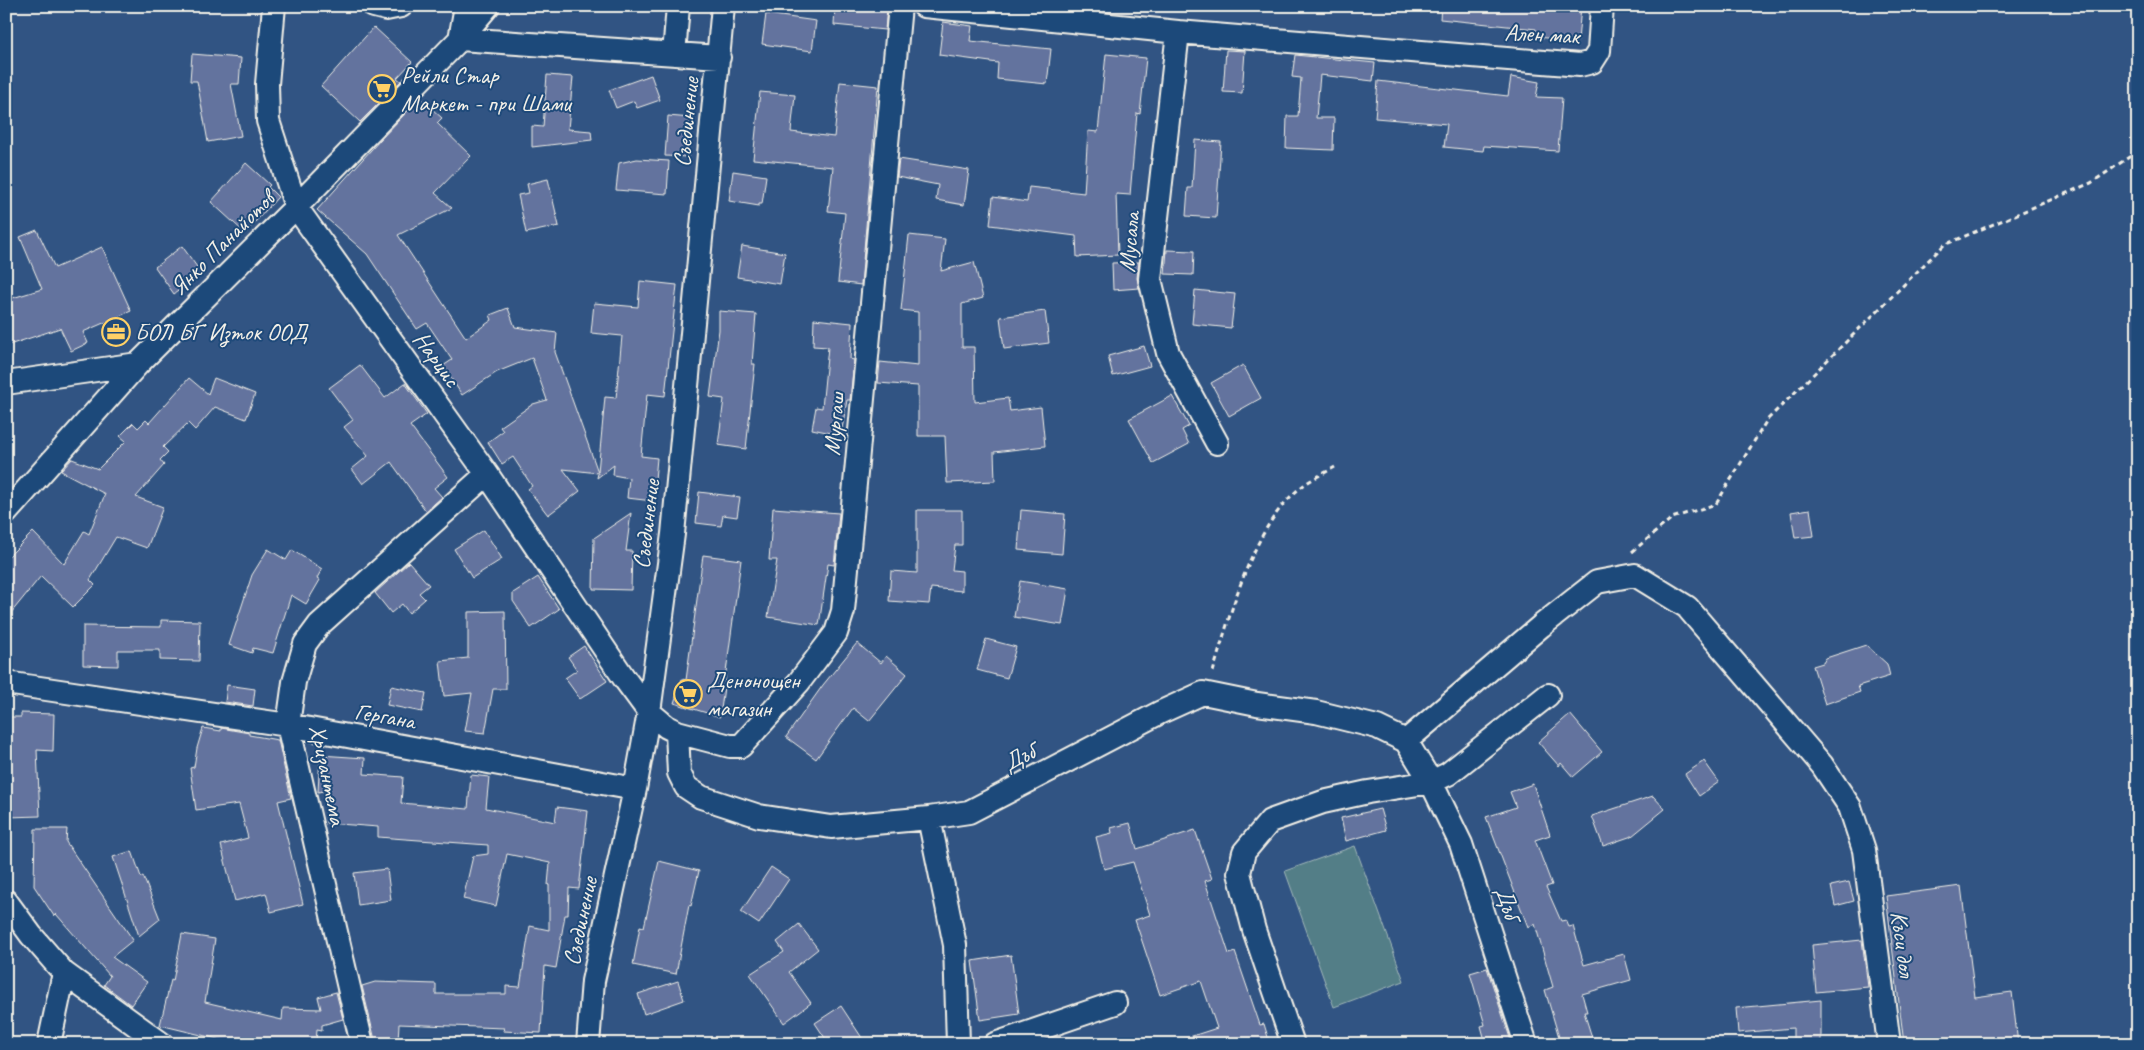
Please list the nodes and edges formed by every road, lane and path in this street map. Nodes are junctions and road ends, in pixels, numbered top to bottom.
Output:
1 (274, 6) edge
2 (374, 6) edge
3 (401, 6) edge
4 (466, 6) edge
5 (488, 6) edge
6 (678, 6) edge
7 (723, 6) edge
8 (900, 6) edge
9 (924, 6) edge
10 (1602, 6) edge
11 (1058, 13) edge
12 (1178, 32) junction
13 (460, 39) junction
14 (674, 54) junction
15 (719, 57) junction
16 (2138, 151) edge
17 (296, 207) junction
18 (138, 364) junction
19 (6, 383) edge
20 (1217, 443) dead end
21 (1335, 467) dead end
22 (487, 474) junction
23 (6, 513) edge
24 (1628, 556) dead end
25 (6, 683) edge
26 (1203, 693) junction
27 (1548, 695) dead end
28 (648, 712) junction
29 (288, 725) junction
30 (677, 732) junction
31 (1406, 740) junction
32 (1430, 782) junction
33 (635, 789) junction
34 (929, 818) junction
35 (6, 901) edge
36 (64, 973) junction
37 (1115, 1003) dead end
38 (49, 1044) edge
39 (162, 1044) edge
40 (362, 1044) edge
41 (588, 1044) edge
42 (958, 1044) edge
43 (996, 1044) edge
44 (1293, 1044) edge
45 (1526, 1044) edge
46 (1889, 1044) edge

1 - 17 street, Нарцис
2 - 3 street
4 - 13 street
5 - 13 street, Янко Панайотов
6 - 14 street
7 - 15 street, Съединение
8 - 30 street, Мургаш
9 - 11 street, Ален мак
10 - 12 street, Ален мак
11 - 12 street, Ален мак
12 - 20 street, Мусала
13 - 14 street
13 - 17 street, Янко Панайотов
14 - 15 street
15 - 28 street, Съединение
16 - 24 path
17 - 18 street, Янко Панайотов
17 - 22 street, Нарцис
18 - 19 street
18 - 23 street, Янко Панайотов
21 - 26 path
22 - 28 street, Нарцис
22 - 29 street, Хризантема
25 - 29 street, Гергана
26 - 31 street
26 - 34 street, Дъб
27 - 32 street
28 - 30 street
28 - 33 street, Съединение
29 - 33 street, Гергана
29 - 40 street, Хризантема
30 - 34 street, Дъб
31 - 32 street, Дъб
31 - 46 street, Къси дол
32 - 44 street
32 - 45 street, Дъб
33 - 41 street, Съединение
34 - 42 street
35 - 36 street
36 - 38 street
36 - 39 street
37 - 43 street

